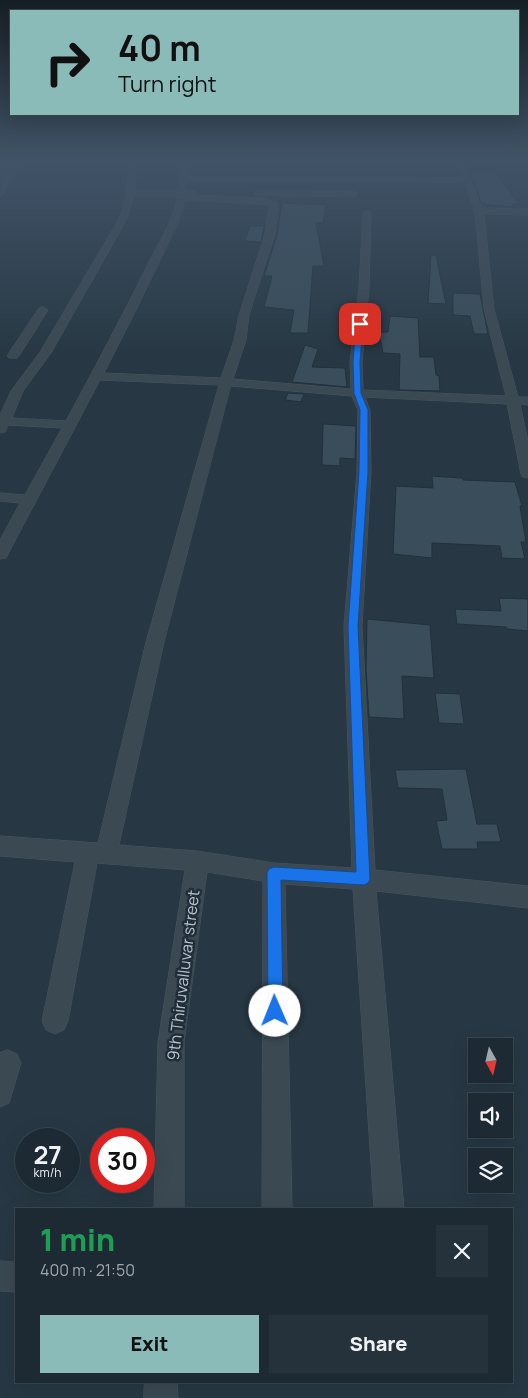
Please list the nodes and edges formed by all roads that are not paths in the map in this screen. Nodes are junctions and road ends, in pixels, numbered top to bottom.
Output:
1 (119, 226) edge
2 (171, 226) edge
3 (271, 226) edge
4 (366, 226) edge
5 (480, 226) edge
6 (44, 310) dead end
7 (0, 355) edge
8 (13, 356) junction
9 (42, 358) junction
10 (96, 376) junction
11 (226, 382) junction
12 (0, 390) edge
13 (17, 391) junction
14 (357, 393) junction
15 (513, 400) junction
16 (528, 400) edge
17 (1, 424) edge
18 (70, 425) junction
19 (528, 474) edge
20 (0, 497) edge
21 (30, 500) junction
22 (0, 554) edge
23 (0, 846) edge
24 (97, 854) junction
25 (197, 861) junction
26 (274, 873) junction
27 (364, 879) junction
28 (528, 898) edge
29 (55, 1021) dead end
30 (8, 1063) dead end
31 (0, 1094) edge
32 (168, 1208) edge
33 (277, 1208) edge
34 (389, 1208) edge
35 (0, 1276) edge
36 (15, 1277) edge
37 (161, 1383) edge
38 (160, 1398) edge

1 - 9 street
2 - 10 street
3 - 11 street
4 - 14 street
5 - 15 street
6 - 8 street
7 - 8 street
8 - 9 street
9 - 13 street
10 - 11 street
10 - 18 street
11 - 14 street
11 - 24 street
12 - 13 street
13 - 17 street
14 - 15 street
14 - 27 street
15 - 16 street
15 - 19 street
17 - 18 street
18 - 21 street
20 - 21 street
21 - 22 street
23 - 24 street
24 - 25 street
24 - 29 street
25 - 26 street
25 - 32 street, 9th Thiruvalluvar street
26 - 27 street
26 - 33 street
27 - 28 street
27 - 34 street
30 - 31 street
35 - 36 street
37 - 38 street

